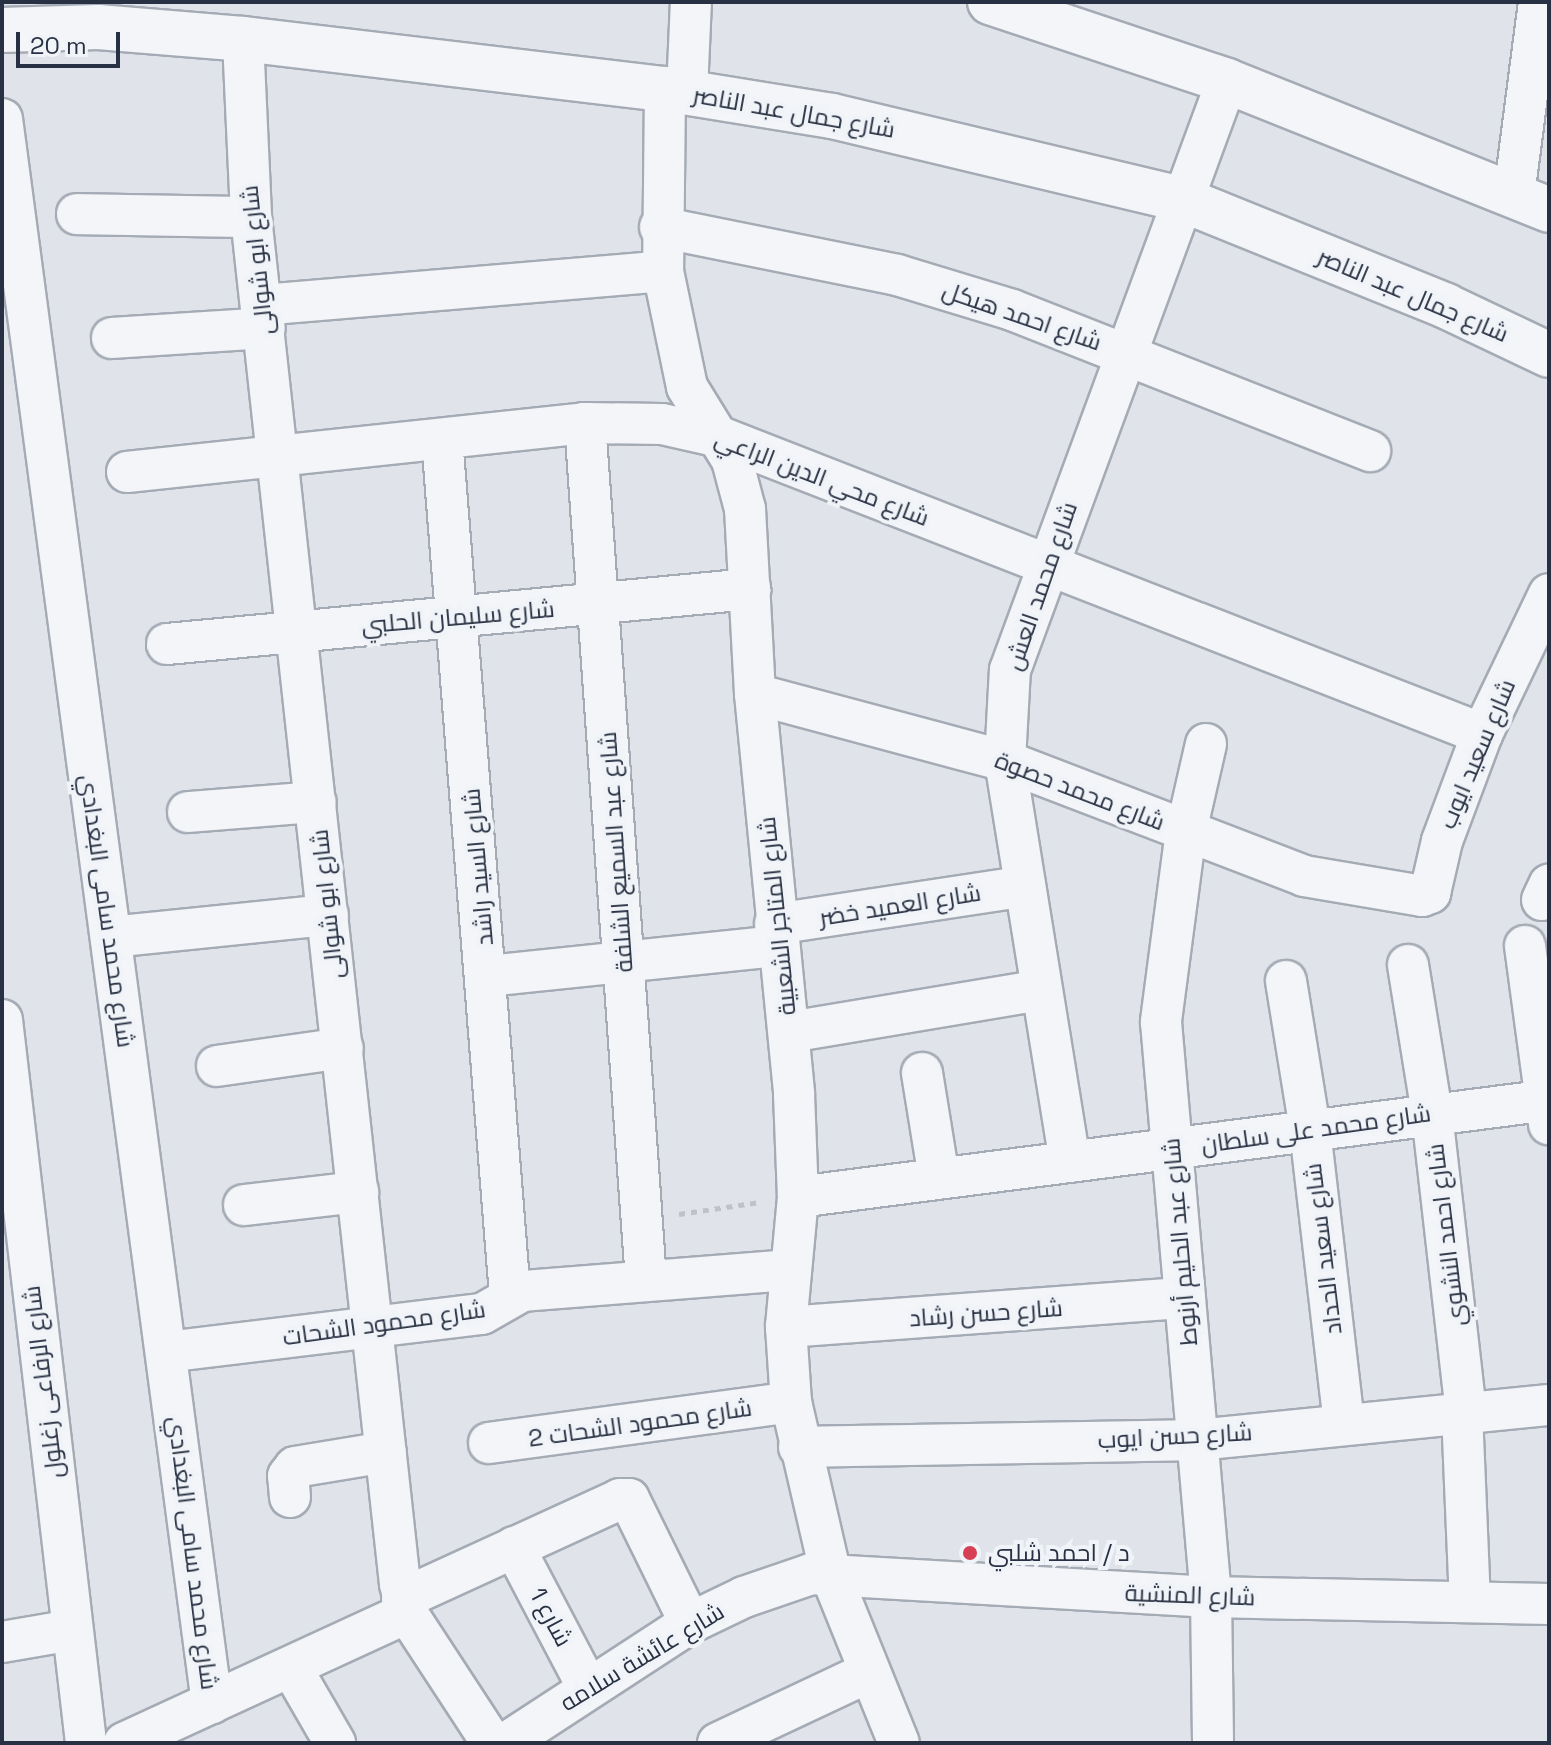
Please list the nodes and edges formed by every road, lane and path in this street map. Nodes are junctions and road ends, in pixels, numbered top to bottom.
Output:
1 (691, 2) edge
2 (1539, 2) edge
3 (1008, 5) edge
4 (99, 15) edge
5 (2, 30) edge
6 (243, 39) junction
7 (1227, 81) junction
8 (676, 90) junction
9 (2, 119) edge
10 (1184, 200) junction
11 (1532, 203) edge
12 (77, 214) dead end
13 (251, 217) junction
14 (660, 227) junction
15 (663, 271) junction
16 (263, 316) junction
17 (112, 338) dead end
18 (1125, 352) junction
19 (1549, 355) edge
20 (585, 423) junction
21 (720, 437) junction
22 (442, 439) junction
23 (1370, 451) dead end
24 (279, 457) junction
25 (127, 472) dead end
26 (1045, 565) junction
27 (750, 589) junction
28 (1549, 594) edge
29 (598, 603) junction
30 (457, 617) junction
31 (298, 632) junction
32 (167, 644) dead end
33 (755, 694) junction
34 (1482, 734) junction
35 (1206, 744) dead end
36 (1005, 761) junction
37 (316, 802) junction
38 (188, 812) dead end
39 (1186, 831) junction
40 (1025, 886) junction
41 (1402, 894) joint
42 (328, 915) junction
43 (776, 935) junction
44 (111, 937) junction
45 (1525, 946) dead end
46 (624, 962) junction
47 (1408, 965) dead end
48 (487, 976) junction
49 (1286, 981) dead end
50 (1042, 990) junction
51 (2, 1020) edge
52 (790, 1032) junction
53 (343, 1048) junction
54 (217, 1066) dead end
55 (922, 1073) dead end
56 (1548, 1108) edge
57 (1432, 1114) junction
58 (1310, 1130) junction
59 (1171, 1149) junction
60 (1070, 1162) junction
61 (939, 1178) junction
62 (358, 1192) junction
63 (798, 1197) junction
64 (244, 1205) dead end
65 (642, 1220) junction
66 (790, 1270) junction
67 (646, 1281) junction
68 (510, 1296) junction
69 (1185, 1298) junction
70 (786, 1327) junction
71 (373, 1328) junction
72 (19, 1329) edge
73 (166, 1352) junction
74 (791, 1402) junction
75 (1549, 1405) edge
76 (1464, 1411) junction
77 (1344, 1422) junction
78 (1197, 1440) junction
79 (489, 1443) dead end
80 (799, 1447) junction
81 (386, 1452) junction
82 (290, 1497) dead end
83 (514, 1547) junction
84 (831, 1575) junction
85 (1211, 1597) junction
86 (1470, 1600) junction
87 (1549, 1604) edge
88 (405, 1606) junction
89 (690, 1623) junction
90 (72, 1630) junction
91 (2, 1642) edge
92 (291, 1667) junction
93 (869, 1672) junction
94 (588, 1688) junction
95 (212, 1703) junction
96 (151, 1738) edge
97 (86, 1743) edge
98 (335, 1743) edge
99 (492, 1743) edge
100 (506, 1743) edge
101 (718, 1743) edge
102 (899, 1743) edge
103 (1213, 1743) edge

1 - 8 street, شارع المتاجر الشعبية
2 - 11 street
3 - 7 street
4 - 5 street, شارع جمال عبد الناصر
4 - 6 street, شارع جمال عبد الناصر
6 - 8 street, شارع جمال عبد الناصر
6 - 13 street, شارع ابو شوالى
7 - 10 street, شارع محمد العش
7 - 11 street
8 - 10 street, شارع جمال عبد الناصر
8 - 14 street, شارع المتاجر الشعبية
9 - 44 street, شارع محمد سامى البغدادي
10 - 18 street, شارع محمد العش
10 - 19 street, شارع جمال عبد الناصر
12 - 13 street
13 - 16 street, شارع ابو شوالى
14 - 15 street, شارع المتاجر الشعبية
14 - 18 street, شارع احمد هيكل
15 - 16 street
15 - 21 street, شارع المتاجر الشعبية
16 - 17 street
16 - 24 street, شارع ابو شوالى
18 - 23 street, شارع احمد هيكل
18 - 26 street, شارع محمد العش
20 - 21 street, شارع محي الدين الراعي
20 - 22 street, شارع محي الدين الراعي
20 - 29 street, شارع عبد السميع الشلفة
21 - 26 street, شارع محي الدين الراعي
21 - 27 street, شارع المتاجر الشعبية
22 - 24 street, شارع محي الدين الراعي
22 - 30 street, شارع السيد راشد
24 - 25 street, شارع محي الدين الراعي
24 - 31 street, شارع ابو شوالى
26 - 34 street, شارع محي الدين الراعي
26 - 36 street, شارع محمد العش
27 - 29 street, شارع سليمان الحلبي
27 - 33 street, شارع المتاجر الشعبية
28 - 34 street, شارع سعيد ايوب
29 - 30 street, شارع سليمان الحلبي
29 - 46 street, شارع عبد السميع الشلفة
30 - 31 street, شارع سليمان الحلبي
30 - 48 street, شارع السيد راشد
31 - 32 street, شارع سليمان الحلبي
31 - 37 street, شارع ابو شوالى
33 - 36 street, شارع محمد حصوة
33 - 43 street, شارع المتاجر الشعبية
34 - 41 street, شارع سعيد ايوب
35 - 39 street, شارع عبد الحليم أرنوط
36 - 39 street, شارع محمد حصوة
36 - 40 street, شارع محمد العش
37 - 38 street
37 - 42 street, شارع ابو شوالى
39 - 41 street, شارع محمد حصوة
39 - 59 street, شارع عبد الحليم أرنوط
40 - 43 street, شارع العميد خضر
40 - 50 street, شارع محمد العش
42 - 44 street
42 - 53 street, شارع ابو شوالى
43 - 46 street, شارع العميد خضر
43 - 52 street, شارع المتاجر الشعبية
44 - 73 street, شارع محمد سامى البغدادي
45 - 56 street
46 - 48 street, شارع العميد خضر
46 - 65 street, شارع عبد السميع الشلفة
47 - 57 street, شارع احمد النشوي
48 - 68 street, شارع السيد راشد
49 - 58 street, شارع سعيد الحداد
50 - 52 street
50 - 60 street, شارع محمد العش
51 - 72 street, شارع الرفاعى زغلول
52 - 63 street, شارع المتاجر الشعبية
53 - 54 street
53 - 62 street, شارع ابو شوالى
55 - 61 street
56 - 57 street, شارع محمد على سلطان
57 - 58 street, شارع محمد على سلطان
57 - 76 street, شارع احمد النشوي
58 - 59 street, شارع محمد على سلطان
58 - 77 street, شارع سعيد الحداد
59 - 60 street, شارع محمد على سلطان
59 - 69 street, شارع عبد الحليم أرنوط
60 - 61 street, شارع محمد على سلطان
61 - 63 street, شارع محمد على سلطان
62 - 64 street
62 - 71 street, شارع ابو شوالى
63 - 65 path
63 - 66 street, شارع المتاجر الشعبية
65 - 67 street, شارع عبد السميع الشلفة
66 - 67 street, شارع محمود الشحات
66 - 70 street, شارع المتاجر الشعبية
67 - 68 street, شارع محمود الشحات
68 - 71 street, شارع محمود الشحات
69 - 70 street, شارع حسن رشاد
69 - 78 street, شارع عبد الحليم أرنوط
70 - 74 street, شارع المتاجر الشعبية
71 - 73 street, شارع محمود الشحات
71 - 81 street, شارع ابو شوالى
72 - 90 street, شارع الرفاعى زغلول
73 - 95 street, شارع محمد سامى البغدادي
74 - 79 street, شارع محمود الشحات 2
74 - 80 street, شارع المتاجر الشعبية
75 - 76 street, شارع حسن ايوب
76 - 77 street, شارع حسن ايوب
76 - 86 street, شارع احمد النشوي
77 - 78 street, شارع حسن ايوب
78 - 80 street, شارع حسن ايوب
78 - 85 street, شارع عبد الحليم أرنوط
80 - 84 street, شارع المتاجر الشعبية
81 - 82 street
81 - 88 street, شارع ابو شوالى
83 - 88 street
83 - 89 street
83 - 94 street, شارع 1
84 - 85 street, شارع المنشية
84 - 89 street, شارع عائشة سلامه
84 - 93 street, شارع المتاجر الشعبية
85 - 86 street, شارع المنشية
85 - 103 street, شارع عبد الحليم أرنوط
86 - 87 street, شارع المنشية
88 - 92 street
88 - 99 street, شارع ابو شوالى
89 - 94 street, شارع عائشة سلامه
90 - 91 street
90 - 97 street, شارع الرفاعى زغلول
92 - 95 street
92 - 98 street
93 - 101 street
93 - 102 street, شارع المتاجر الشعبية
94 - 100 street, شارع عائشة سلامه
95 - 96 street

